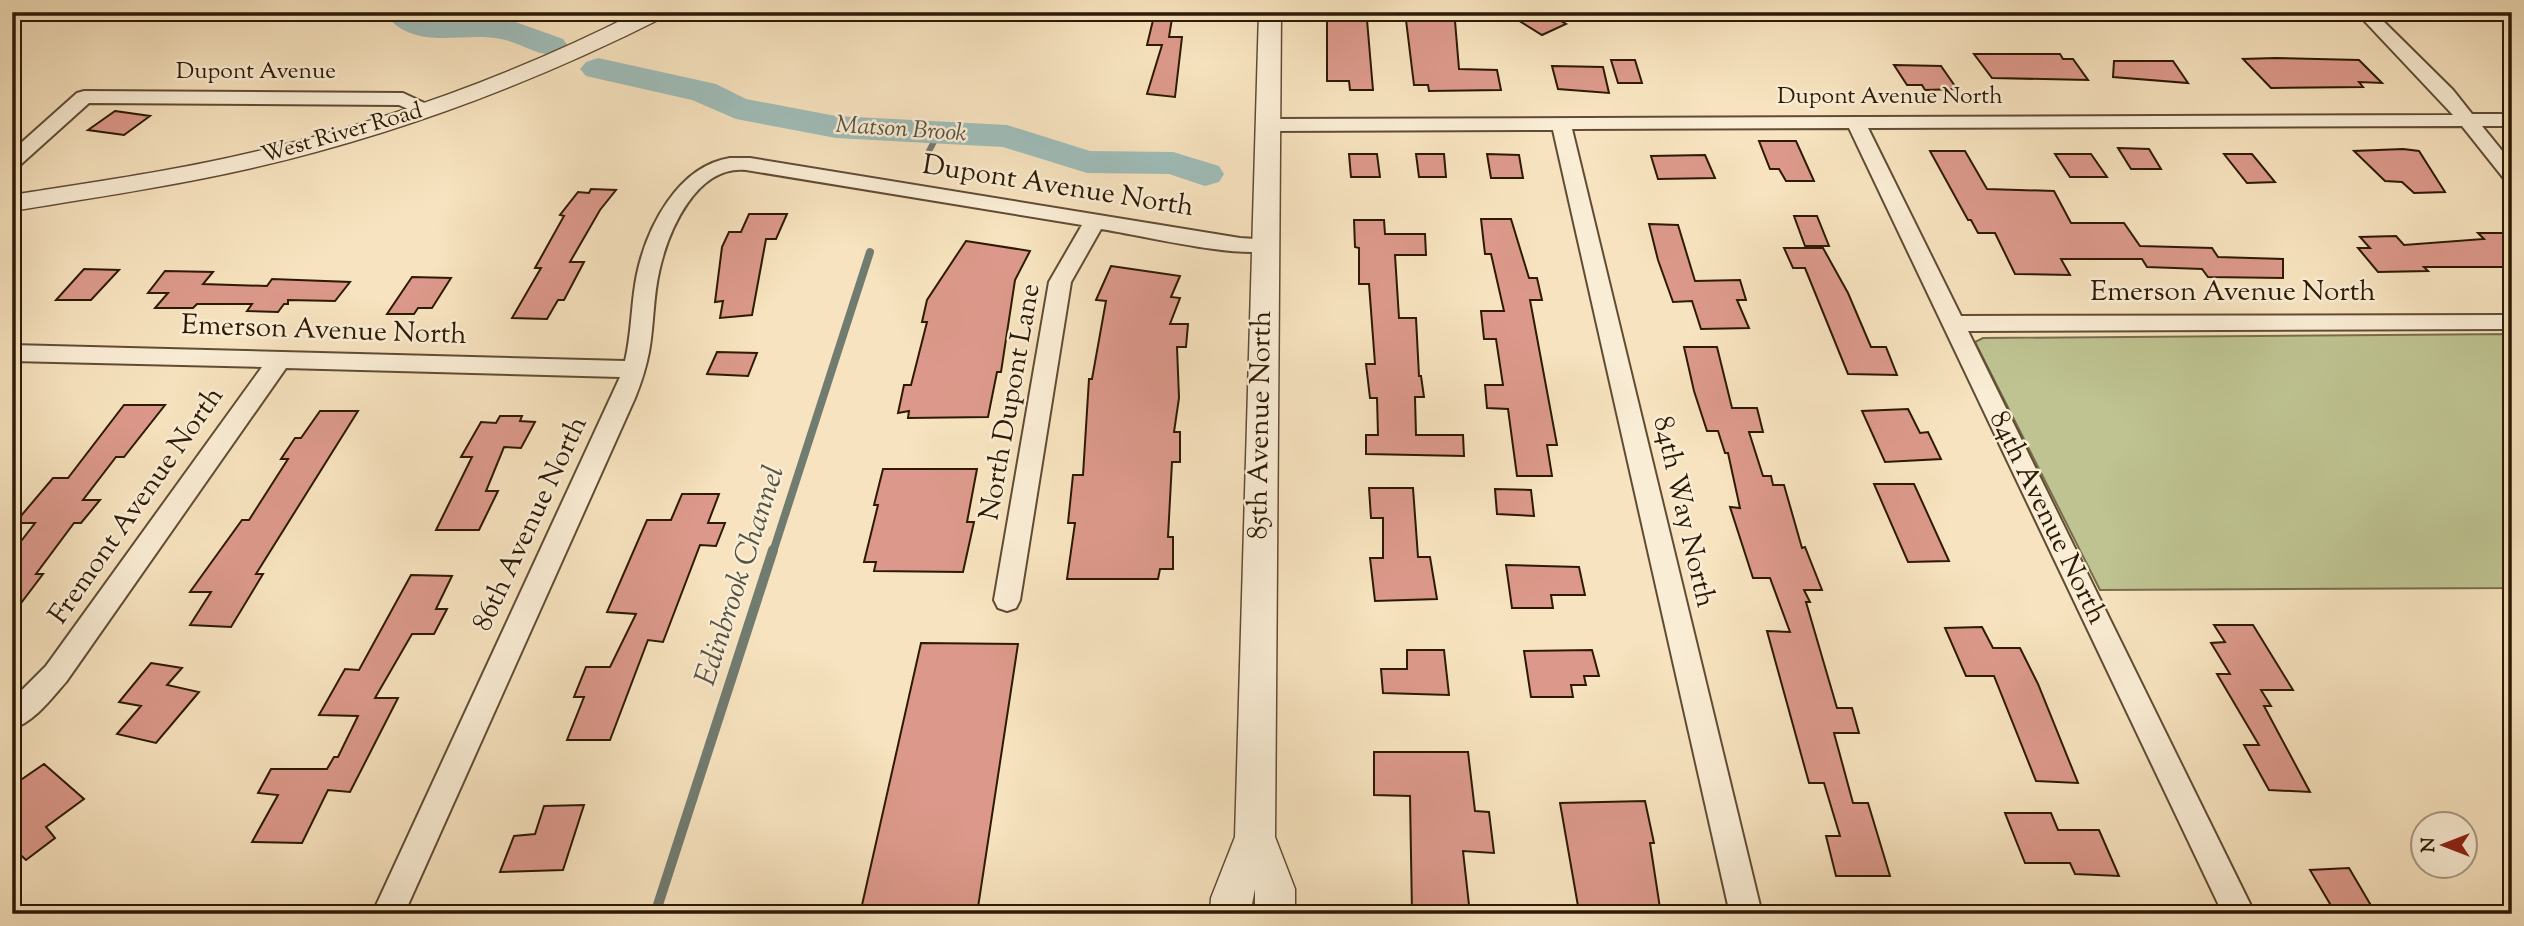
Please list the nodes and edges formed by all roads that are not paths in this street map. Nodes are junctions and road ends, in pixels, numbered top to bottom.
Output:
1 (656, 12) edge
2 (1270, 12) edge
3 (2364, 12) edge
4 (426, 111) junction
5 (2467, 120) junction
6 (2512, 120) edge
7 (1855, 122) junction
8 (1561, 123) junction
9 (1268, 125) junction
10 (12, 162) edge
11 (720, 165) joint
12 (2512, 176) edge
13 (12, 203) edge
14 (1094, 222) junction
15 (1264, 245) junction
16 (2512, 322) edge
17 (1954, 324) junction
18 (12, 353) edge
19 (280, 359) junction
20 (634, 369) junction
21 (1007, 600) dead end
22 (12, 717) edge
23 (1255, 837) junction
24 (388, 914) edge
25 (1230, 914) edge
26 (1275, 914) edge
27 (1745, 914) edge
28 (2239, 914) edge

1 - 4 street, West River Road
2 - 9 street, 85th Avenue North
3 - 5 street
4 - 10 street, Dupont Avenue
4 - 13 street, West River Road
5 - 6 street, Dupont Avenue North
5 - 7 street, Dupont Avenue North
5 - 12 street
7 - 8 street, Dupont Avenue North
7 - 17 street, 84th Avenue North
8 - 9 street, Dupont Avenue North
8 - 27 street, 84th Way North
9 - 15 street, 85th Avenue North
11 - 14 street, Dupont Avenue North
11 - 20 street, 86th Avenue North
14 - 15 street, Dupont Avenue North
14 - 21 street, North Dupont Lane
15 - 23 street, 85th Avenue North
16 - 17 street, Emerson Avenue North
17 - 28 street, 84th Avenue North
18 - 19 street, Emerson Avenue North
19 - 20 street, Emerson Avenue North
19 - 22 street, Fremont Avenue North
20 - 24 street, 86th Avenue North
23 - 25 street, 85th Avenue North
23 - 26 street, 85th Avenue North

